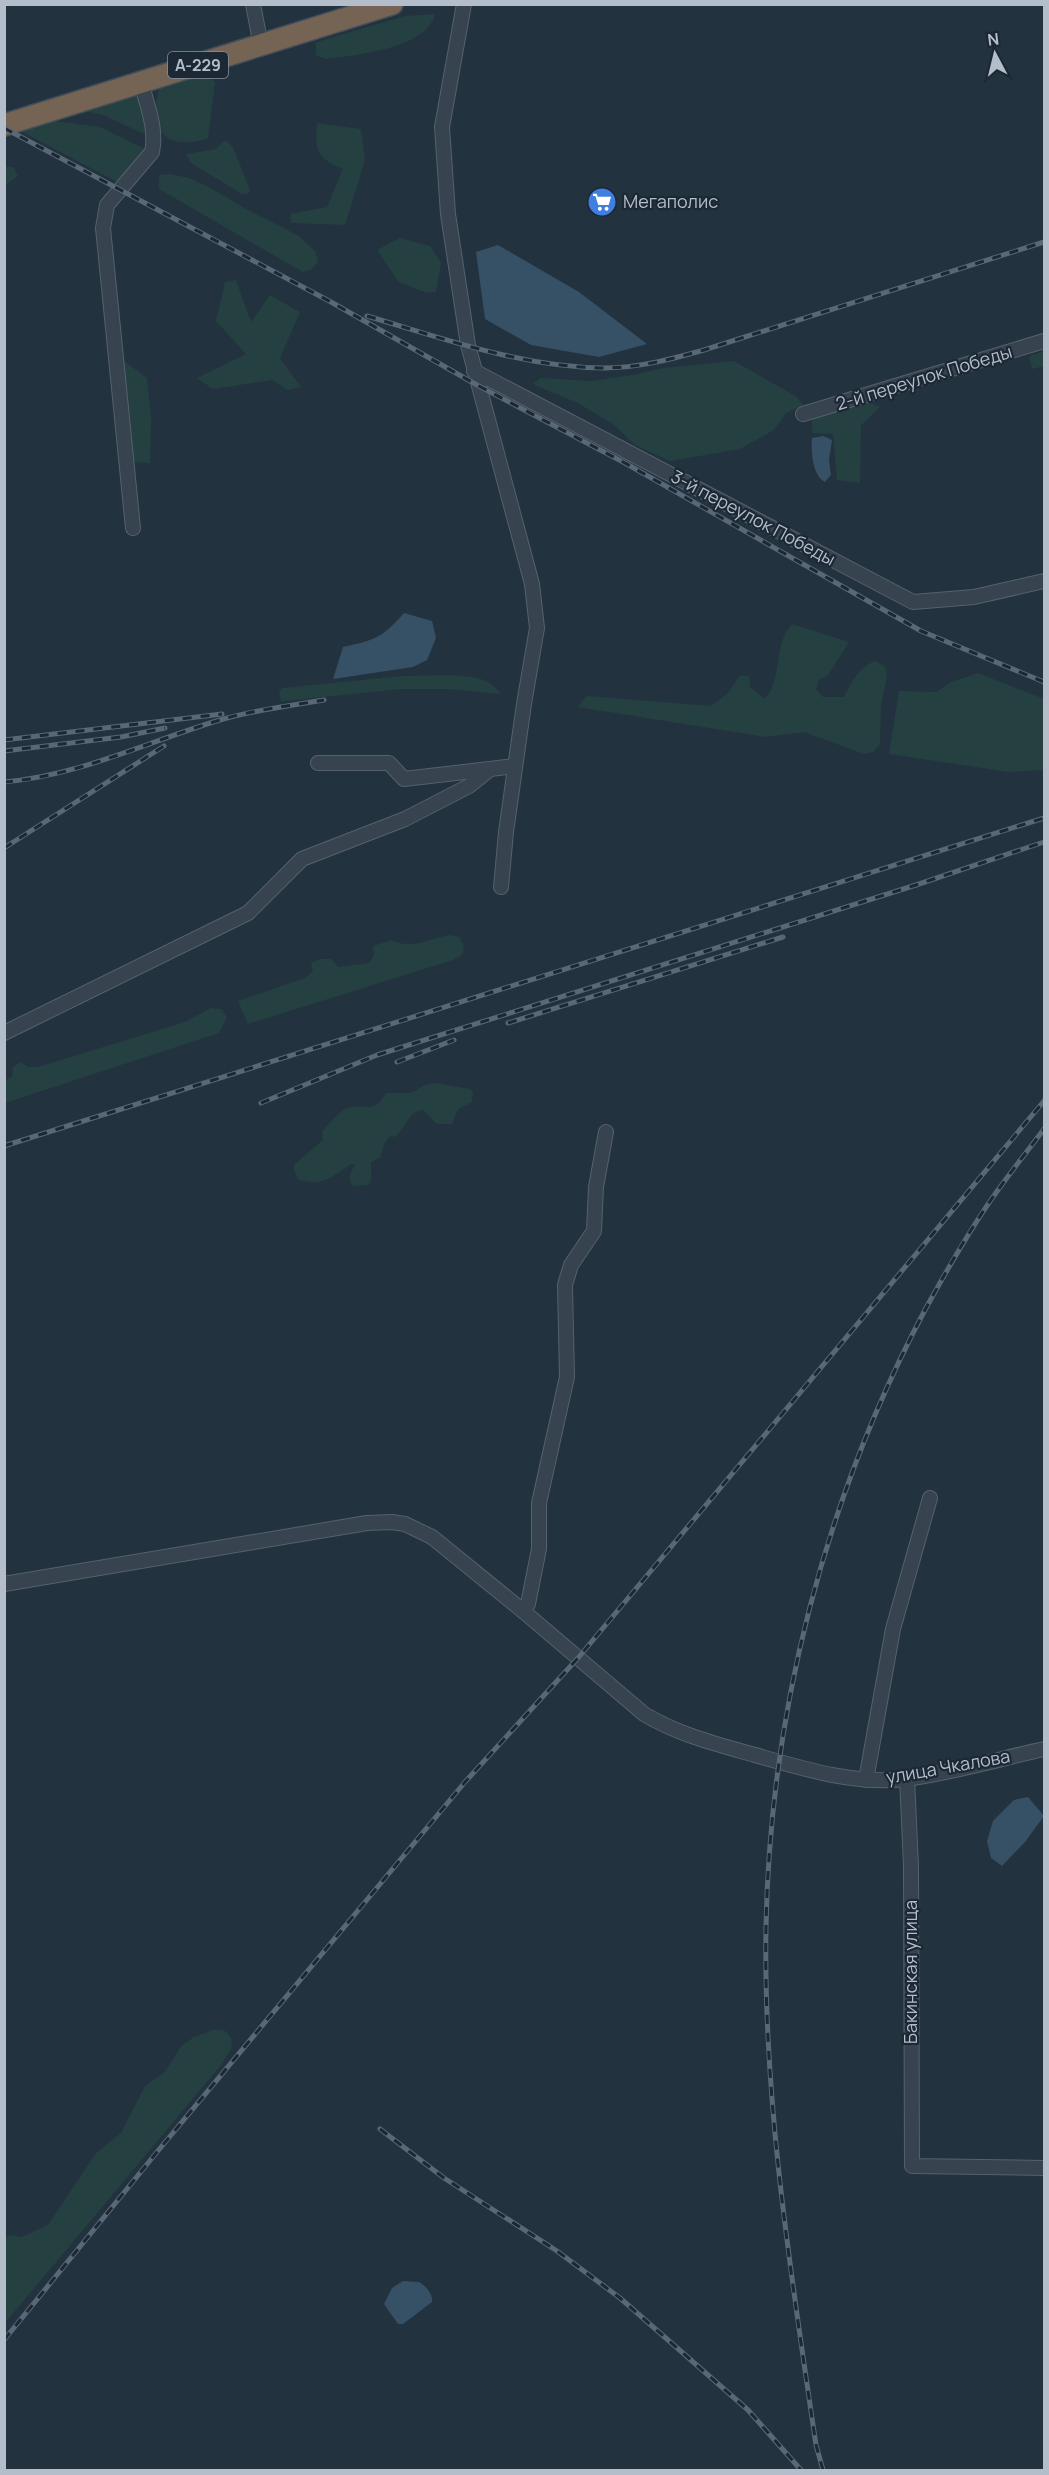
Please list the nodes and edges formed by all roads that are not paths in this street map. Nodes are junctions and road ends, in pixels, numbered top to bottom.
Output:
1 (253, 4) edge
2 (392, 4) edge
3 (464, 4) edge
4 (261, 46) junction
5 (141, 82) junction
6 (4, 125) edge
7 (1044, 341) edge
8 (474, 371) junction
9 (803, 414) dead end
10 (133, 528) dead end
11 (1044, 581) edge
12 (318, 763) dead end
13 (515, 766) junction
14 (489, 770) junction
15 (501, 887) dead end
16 (4, 1033) edge
17 (606, 1132) dead end
18 (930, 1498) dead end
19 (4, 1584) edge
20 (523, 1611) junction
21 (1044, 1749) edge
22 (907, 1778) junction
23 (866, 1780) junction
24 (1044, 2168) edge

1 - 4 street
2 - 4 highway, А-229
3 - 8 street
4 - 5 highway, А-229
5 - 6 highway, А-229
5 - 10 street
7 - 9 street, 2-й переулок Победы
8 - 11 street, 3-й переулок Победы
8 - 13 street
12 - 14 street
13 - 14 street
13 - 15 street
14 - 16 street
17 - 20 street
18 - 23 street
19 - 20 street, улица Чкалова
20 - 23 street, улица Чкалова
21 - 22 street, улица Чкалова
22 - 23 street, улица Чкалова
22 - 24 street, Бакинская улица

